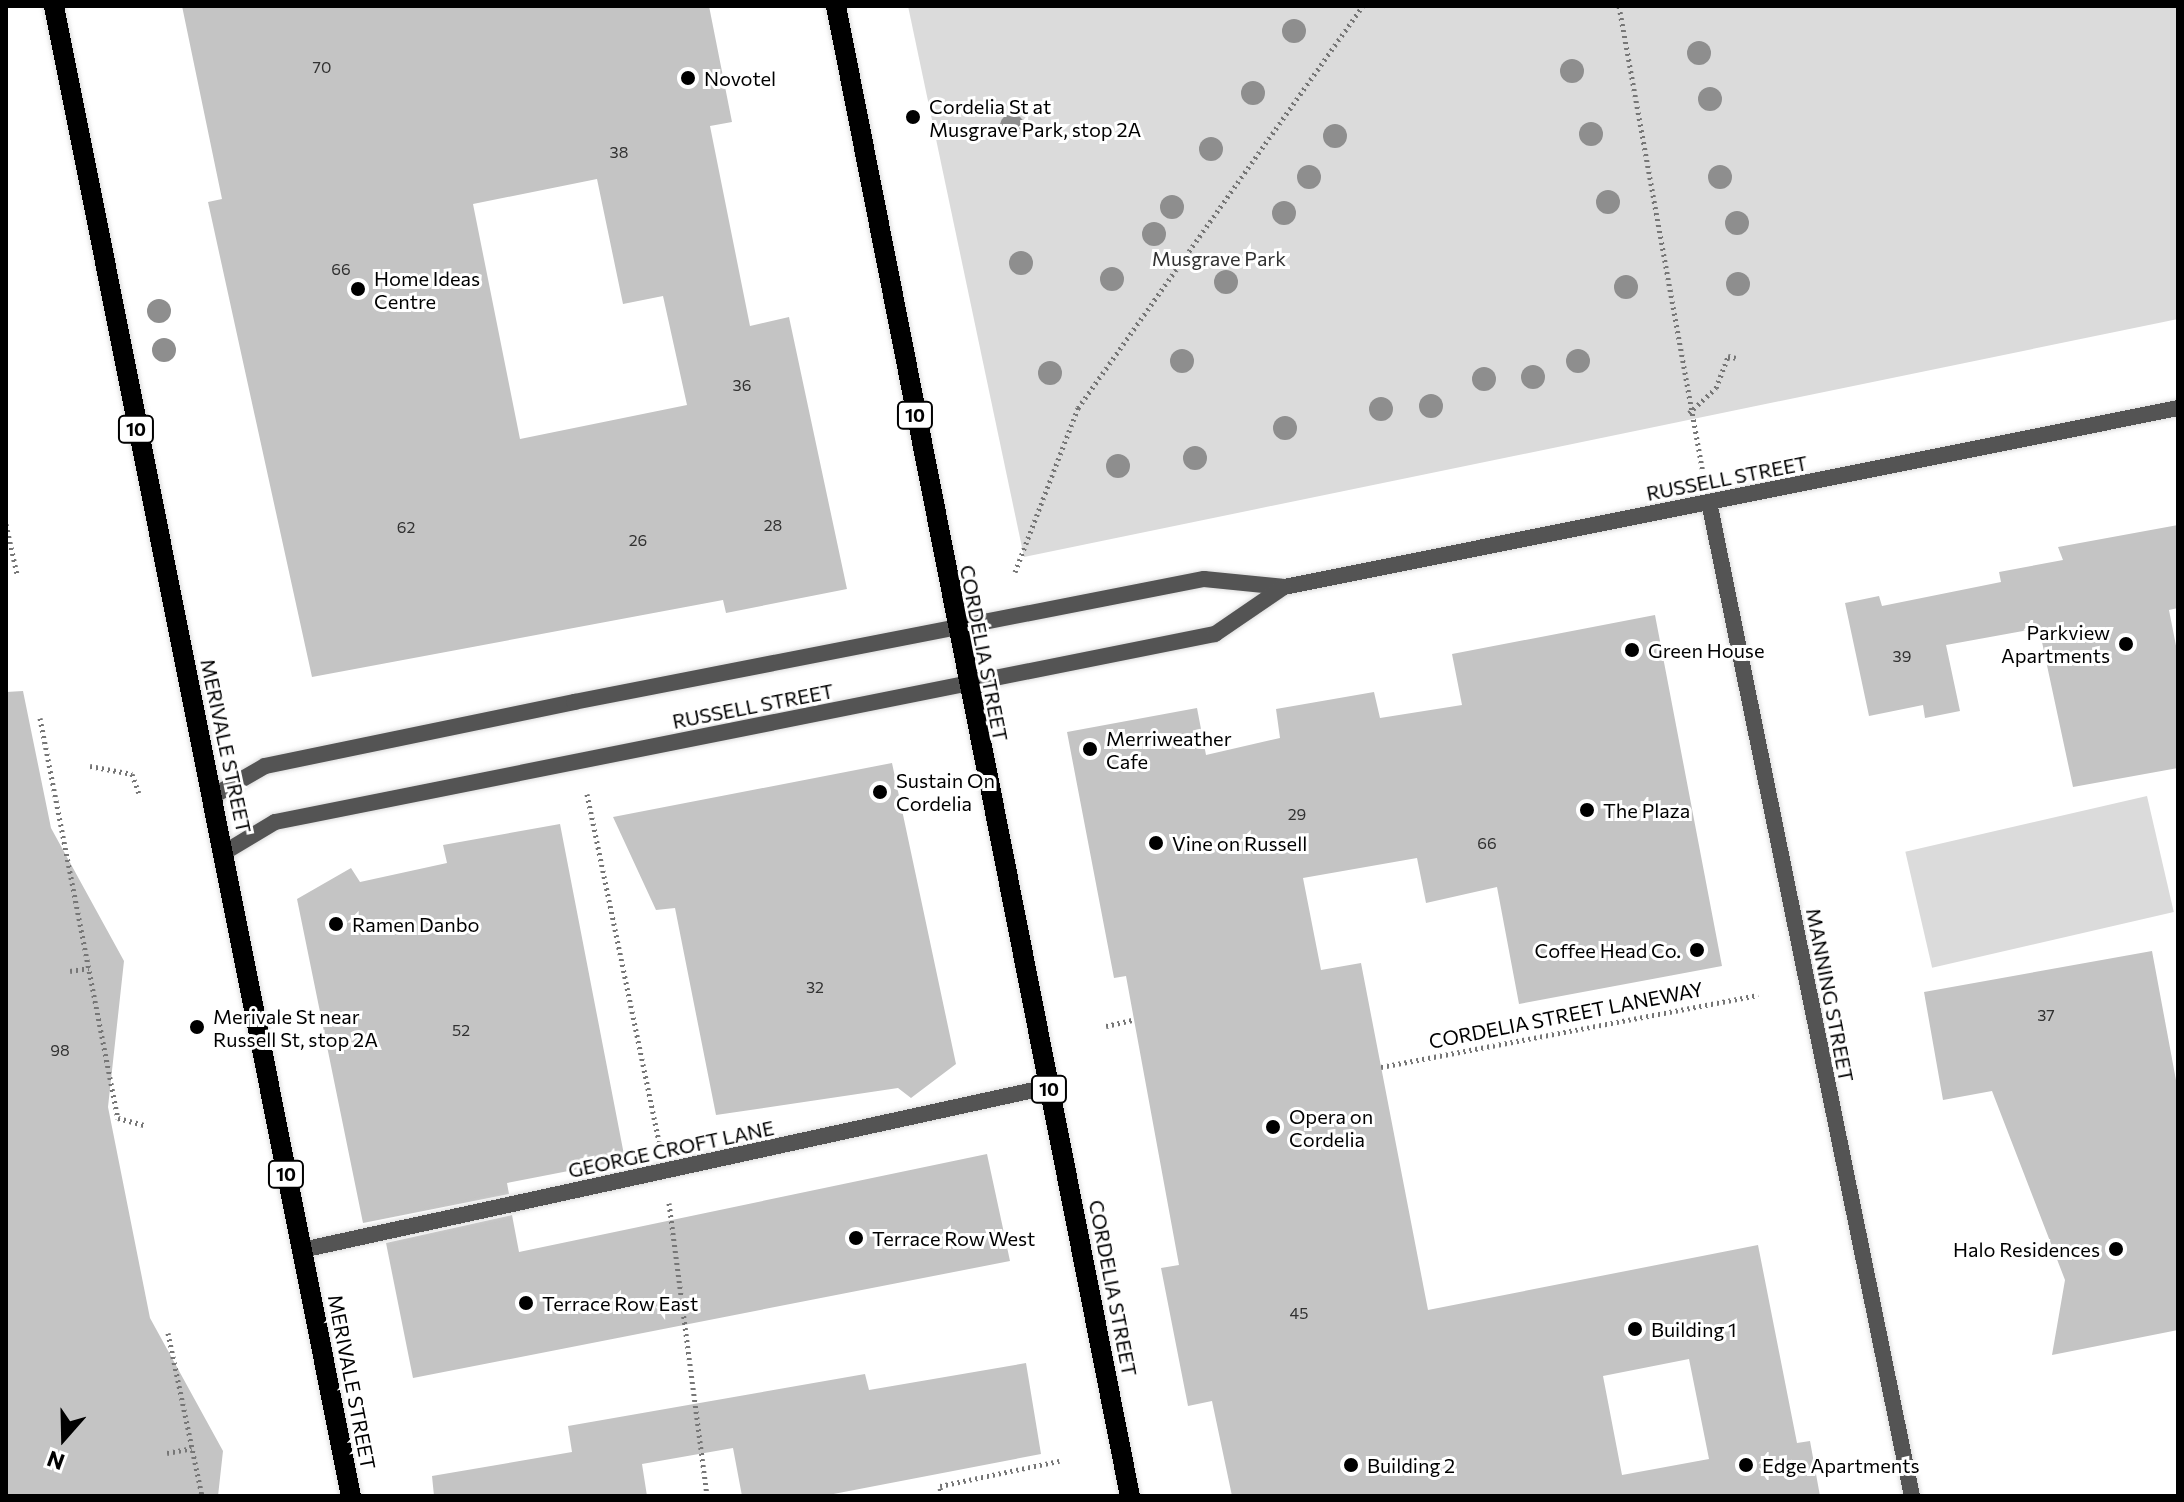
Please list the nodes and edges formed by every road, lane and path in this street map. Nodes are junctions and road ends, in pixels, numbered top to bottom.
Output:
1 (54, 6) edge
2 (836, 6) edge
3 (1363, 6) edge
4 (1619, 6) edge
5 (1736, 358) dead end
6 (2178, 408) edge
7 (1689, 413) junction
8 (1709, 502) junction
9 (6, 524) edge
10 (1015, 572) dead end
11 (17, 574) dead end
12 (1284, 587) junction
13 (956, 627) junction
14 (965, 683) junction
15 (40, 718) dead end
16 (90, 766) dead end
17 (139, 793) dead end
18 (213, 796) junction
19 (225, 852) junction
20 (89, 968) junction
21 (70, 971) dead end
22 (1758, 995) dead end
23 (1133, 1020) dead end
24 (1106, 1026) dead end
25 (1381, 1067) dead end
26 (1048, 1087) junction
27 (145, 1125) dead end
28 (302, 1250) junction
29 (168, 1333) dead end
30 (192, 1448) junction
31 (167, 1453) dead end
32 (1059, 1461) dead end
33 (202, 1496) edge
34 (351, 1496) edge
35 (941, 1496) edge
36 (1130, 1496) edge
37 (1912, 1496) edge

1 - 18 main road, MERIVALE STREET / 10
2 - 13 main road, CORDELIA STREET / 10
3 - 10 path
4 - 7 path
5 - 7 path
6 - 8 street, RUSSELL STREET
7 - 8 path
8 - 12 street, RUSSELL STREET
8 - 37 street, MANNING STREET
9 - 11 path
12 - 13 street, RUSSELL STREET
12 - 14 street, RUSSELL STREET
13 - 14 main road, CORDELIA STREET / 10
13 - 18 street, RUSSELL STREET
14 - 19 street, RUSSELL STREET
14 - 26 main road, CORDELIA STREET / 10
15 - 20 path
16 - 17 path
18 - 19 main road, MERIVALE STREET / 10
19 - 28 main road, MERIVALE STREET / 10
20 - 21 path
20 - 27 path
22 - 25 path, CORDELIA STREET LANEWAY
23 - 24 path
26 - 28 street, GEORGE CROFT LANE
26 - 36 main road, CORDELIA STREET / 10
28 - 34 main road, MERIVALE STREET / 10
29 - 30 path
30 - 31 path
30 - 33 path
32 - 35 path

